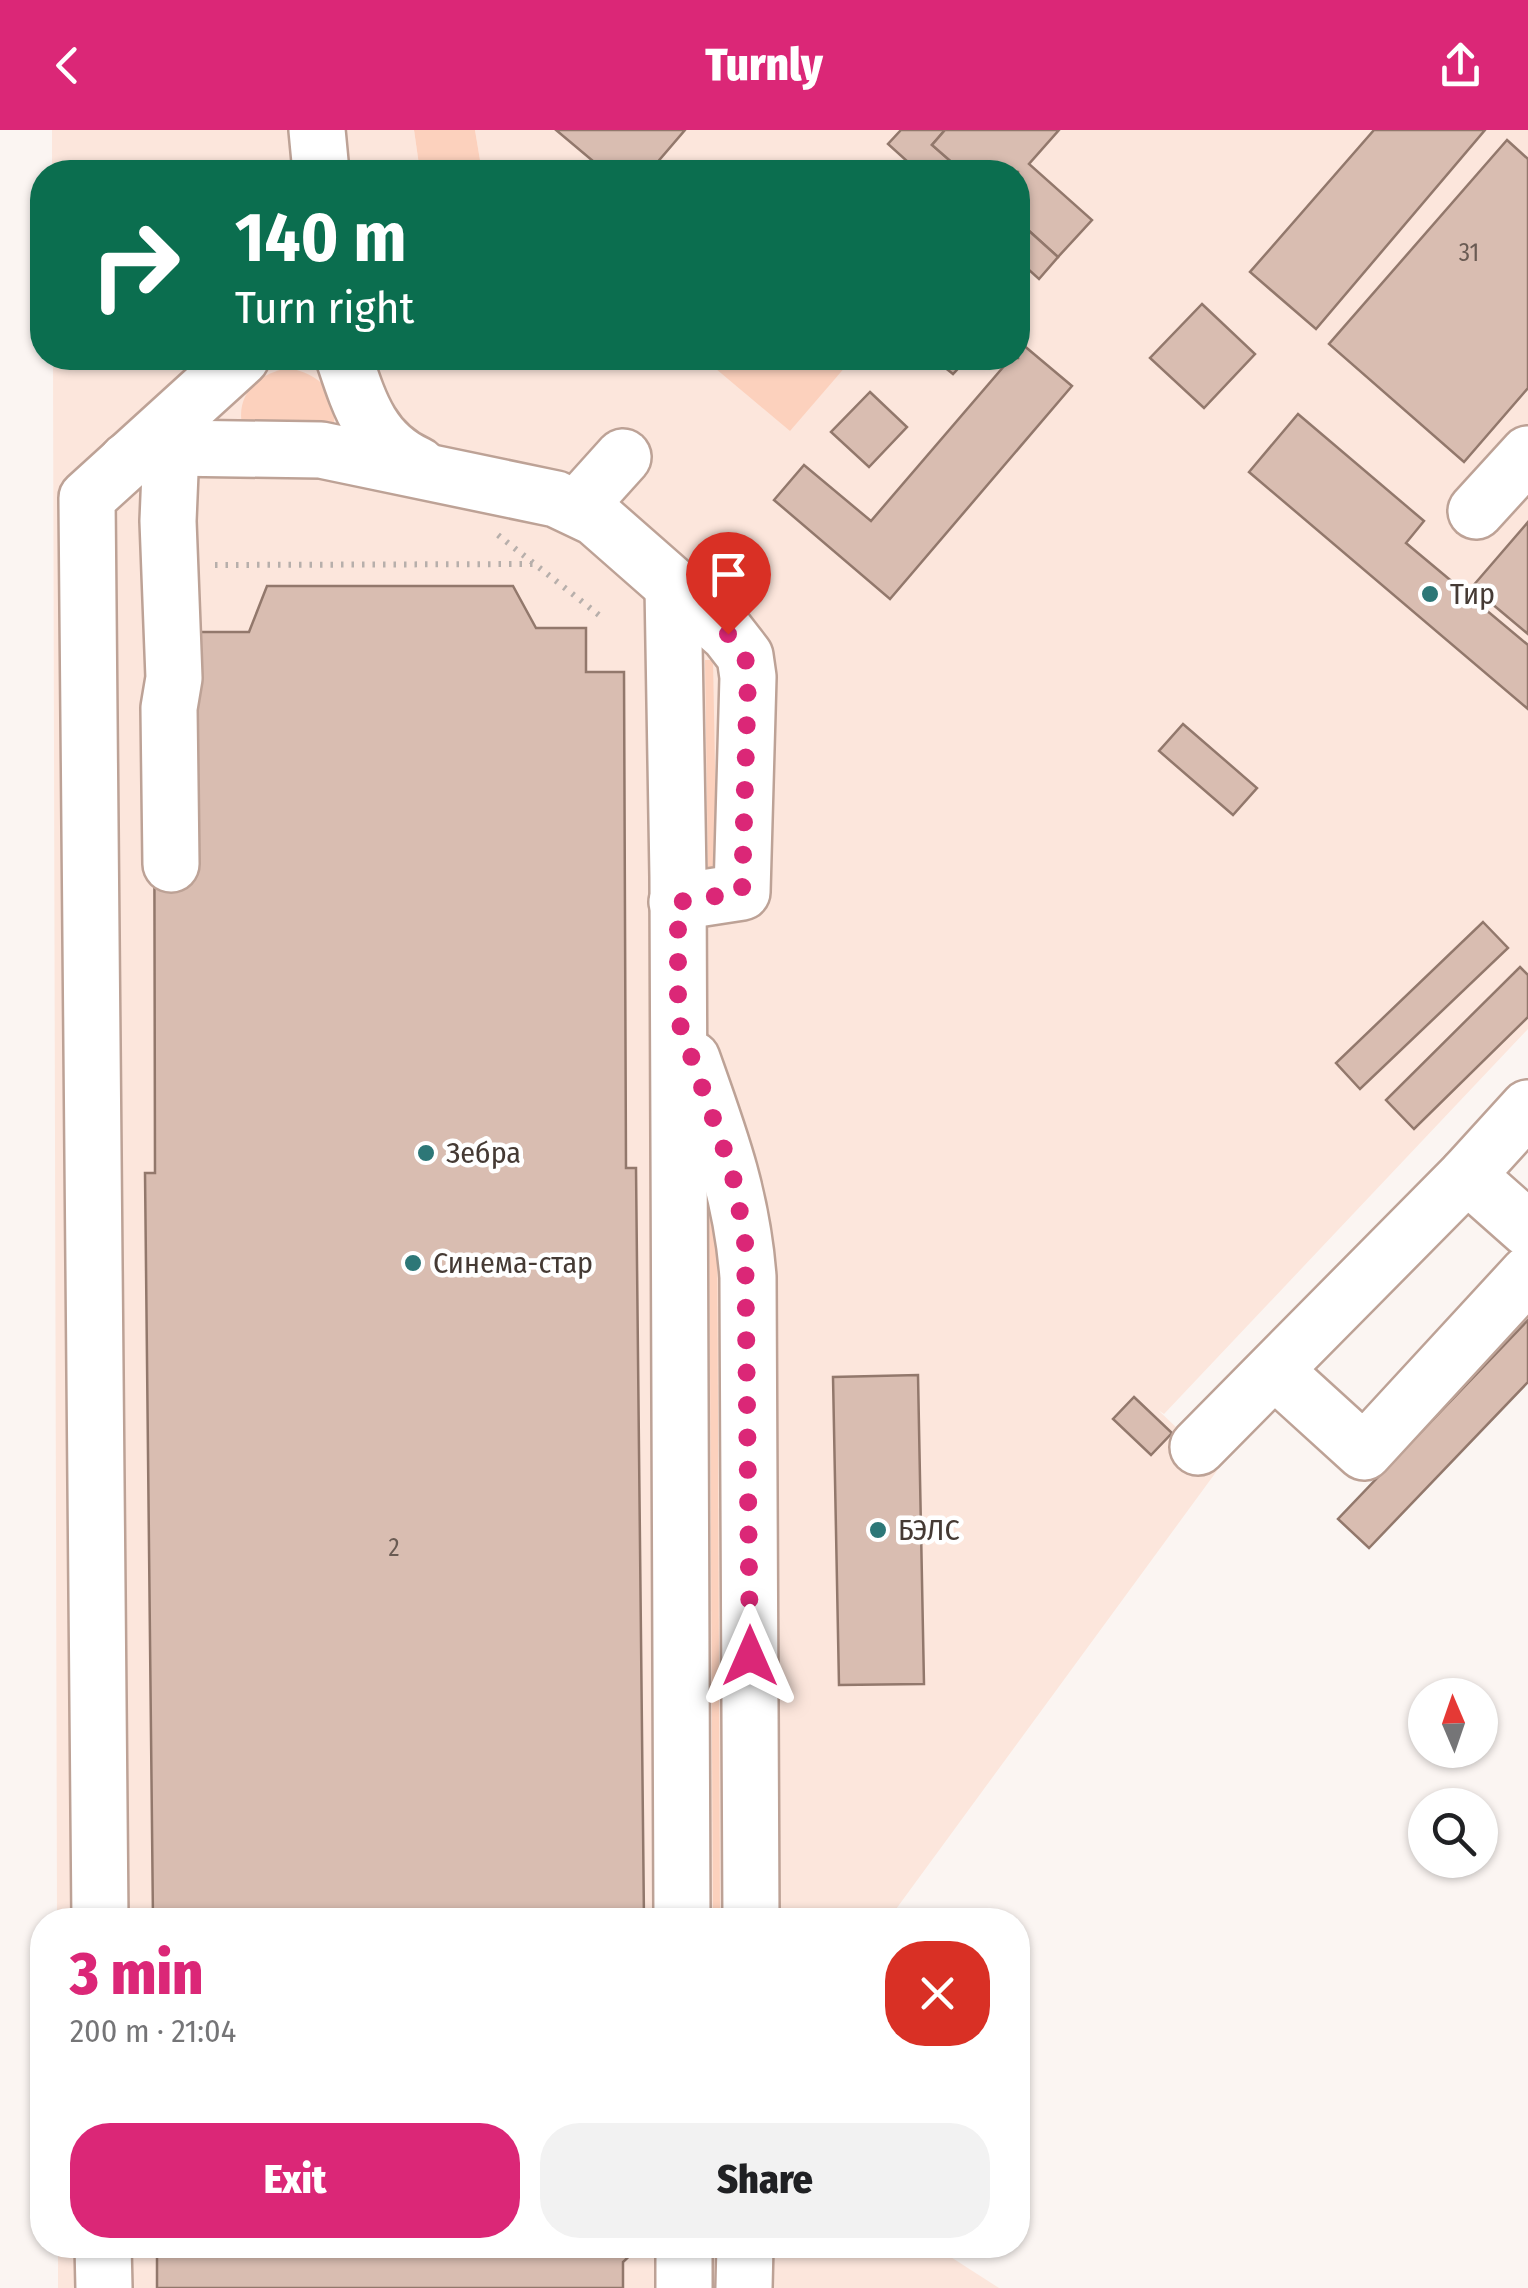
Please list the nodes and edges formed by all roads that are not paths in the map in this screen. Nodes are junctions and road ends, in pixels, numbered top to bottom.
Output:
1 (317, 130) edge
2 (320, 160) edge
3 (228, 370) edge
4 (231, 370) edge
5 (345, 376) edge
6 (227, 448) junction
7 (346, 452) junction
8 (149, 454) junction
9 (1528, 454) edge
10 (623, 456) dead end
11 (432, 472) junction
12 (578, 507) junction
13 (1476, 511) dead end
14 (673, 586) junction
15 (171, 864) dead end
16 (678, 902) junction
17 (678, 1019) junction
18 (1528, 1108) edge
19 (1467, 1175) junction
20 (1528, 1229) edge
21 (1528, 1274) edge
22 (1276, 1372) junction
23 (1198, 1448) dead end
24 (100, 1908) edge
25 (682, 1908) edge
26 (751, 1908) edge
27 (104, 2258) edge
28 (684, 2258) edge
29 (745, 2258) edge
30 (104, 2288) edge
31 (684, 2288) edge
32 (744, 2288) edge

1 - 2 street
3 - 8 street
4 - 6 street
5 - 7 street
5 - 11 street
6 - 7 street
6 - 8 street
7 - 11 street
8 - 15 street
8 - 24 street
9 - 13 street
10 - 12 street
11 - 12 street
12 - 14 street
14 - 16 street
14 - 16 street
16 - 17 street
17 - 25 street
17 - 26 street
18 - 19 street
19 - 20 street
19 - 22 street
21 - 22 street
22 - 23 street
27 - 30 street
28 - 31 street
29 - 32 street

